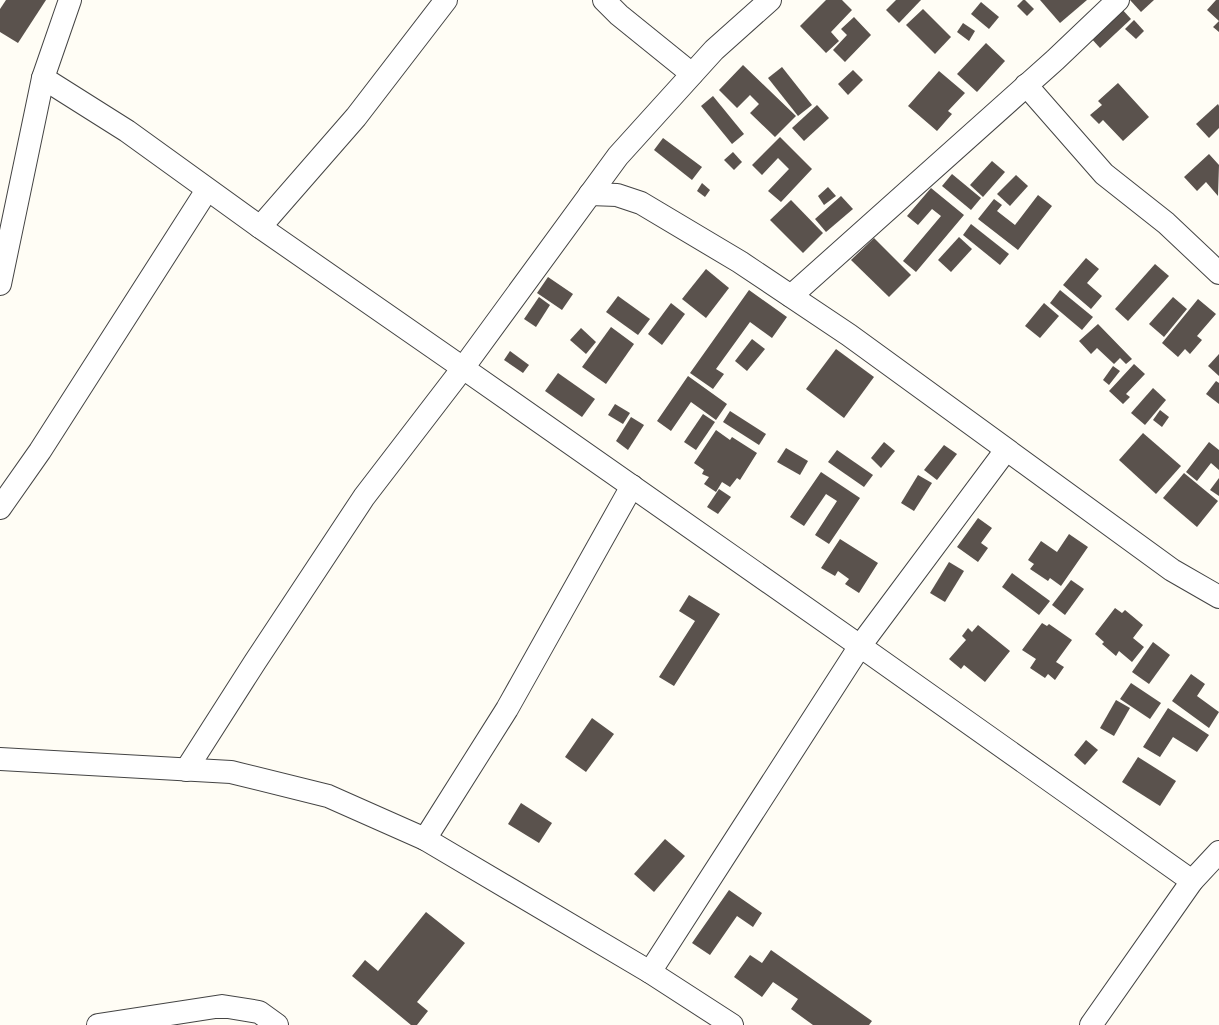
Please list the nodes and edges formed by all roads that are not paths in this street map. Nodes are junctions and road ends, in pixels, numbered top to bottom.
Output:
1 (70, 0) edge
2 (446, 0) edge
3 (604, 0) edge
4 (770, 0) edge
5 (1118, 0) edge
6 (692, 74) junction
7 (43, 78) junction
8 (1026, 86) junction
9 (207, 190) junction
10 (590, 194) junction
11 (260, 227) junction
12 (1219, 273) edge
13 (0, 284) edge
14 (791, 296) junction
15 (463, 368) junction
16 (1006, 450) junction
17 (632, 486) junction
18 (0, 508) edge
19 (1219, 597) edge
20 (860, 646) junction
21 (0, 759) edge
22 (186, 770) junction
23 (425, 839) junction
24 (1219, 852) edge
25 (1205, 877) edge
26 (650, 972) junction
27 (98, 1025) edge
28 (277, 1025) edge
29 (732, 1025) edge
30 (1091, 1025) edge

1 - 7 street
2 - 11 street
3 - 6 street
4 - 6 street
5 - 8 street
6 - 10 street
7 - 9 street
7 - 13 street
8 - 12 street
8 - 14 street
9 - 11 street
9 - 18 street
10 - 14 street
10 - 15 street
11 - 15 street
14 - 16 street
15 - 17 street
15 - 22 street
16 - 19 street
16 - 20 street
17 - 20 street
17 - 23 street
20 - 25 street
20 - 26 street
21 - 22 street
22 - 23 street
23 - 26 street
24 - 25 street
25 - 30 street
26 - 29 street
27 - 28 street

